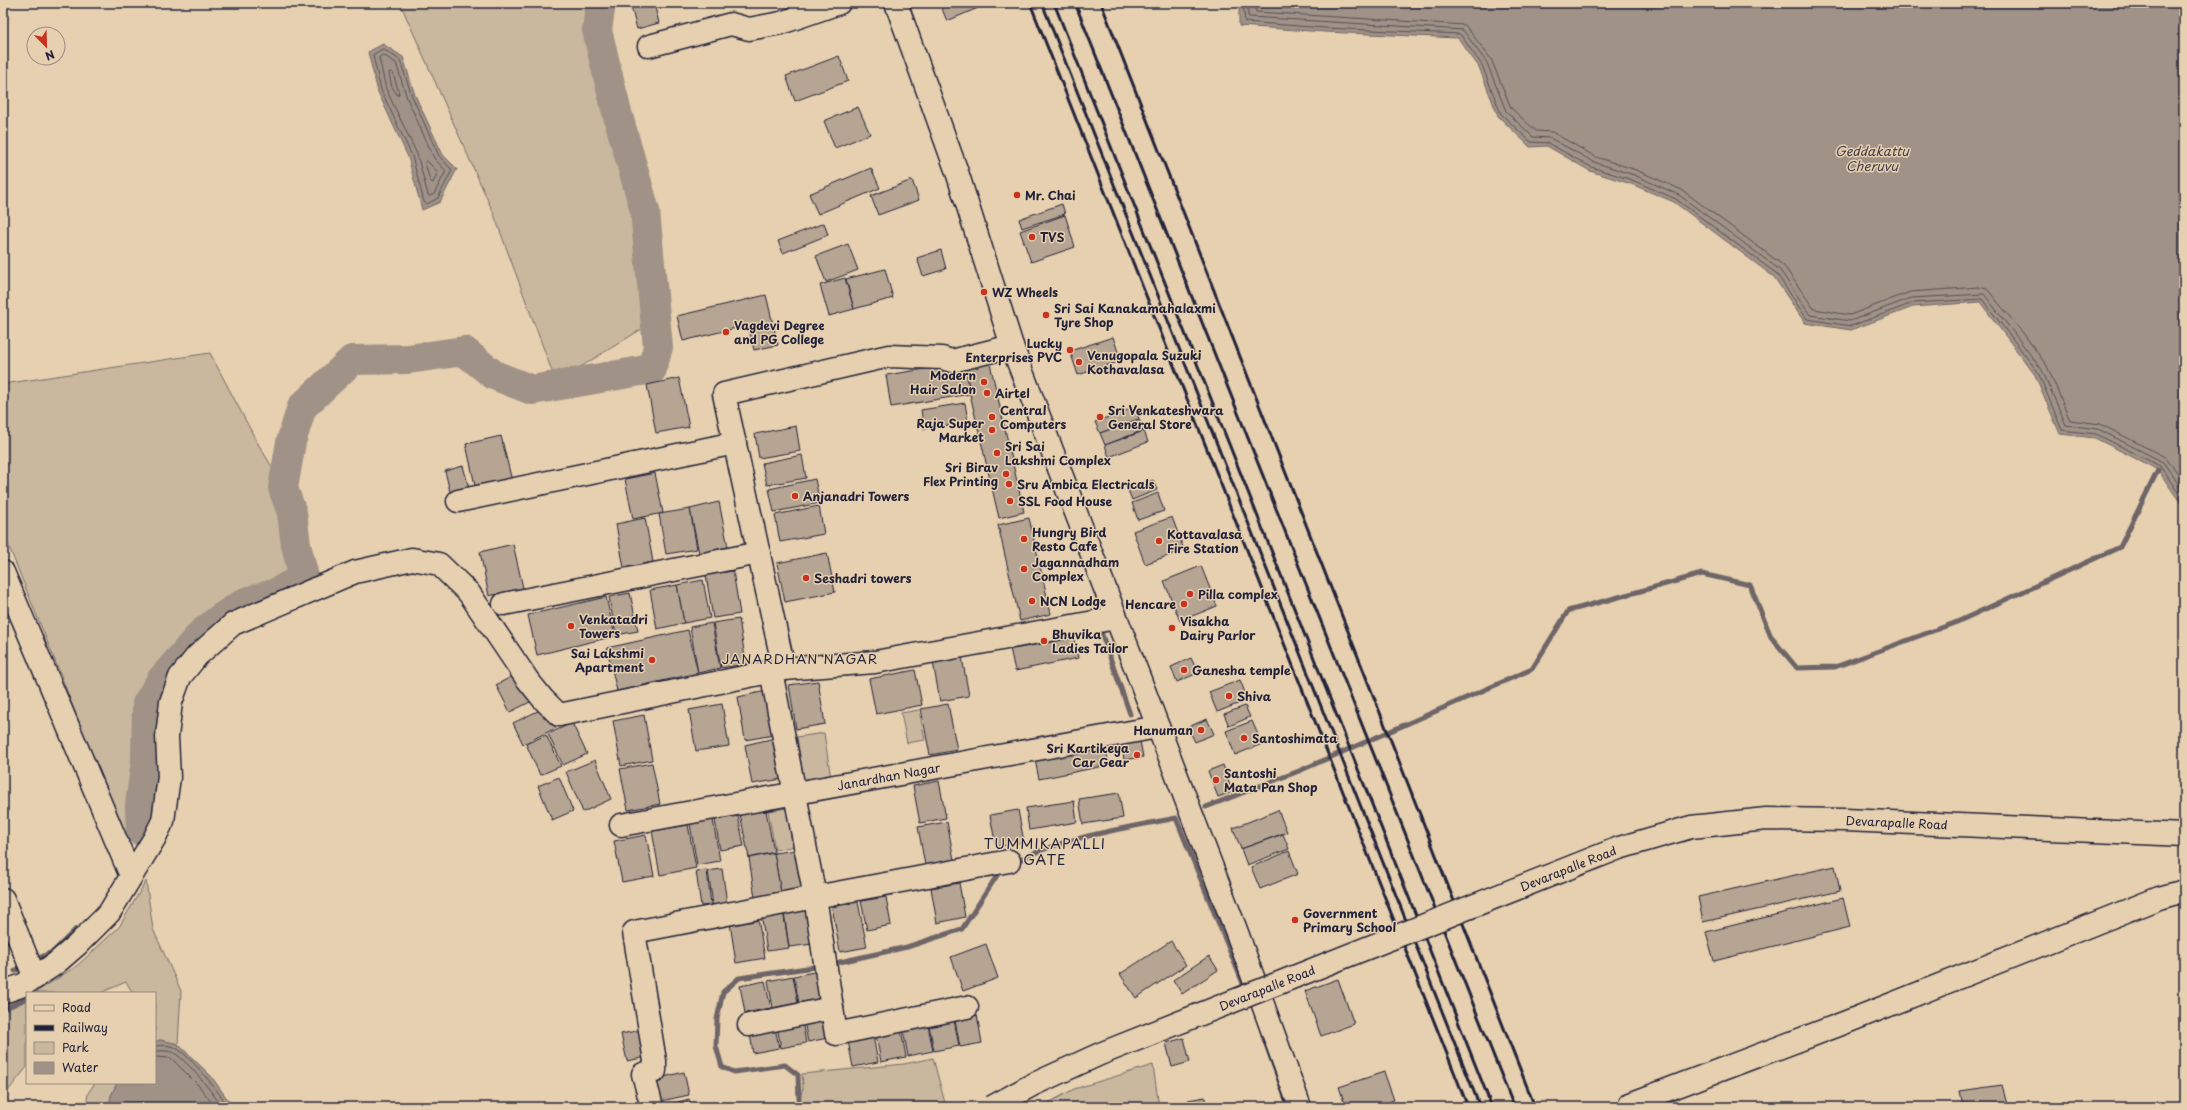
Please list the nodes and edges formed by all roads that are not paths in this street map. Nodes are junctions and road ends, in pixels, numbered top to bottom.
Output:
1 (840, 3) edge
2 (896, 3) edge
3 (649, 46) dead end
4 (1012, 346) junction
5 (735, 443) junction
6 (458, 501) dead end
7 (759, 553) junction
8 (3, 572) edge
9 (504, 604) dead end
10 (1116, 618) junction
11 (777, 670) junction
12 (1158, 727) junction
13 (795, 793) junction
14 (621, 826) dead end
15 (2184, 835) edge
16 (1009, 861) dead end
17 (131, 876) junction
18 (2184, 892) edge
19 (815, 897) junction
20 (3, 899) edge
21 (34, 976) junction
22 (3, 992) edge
23 (967, 1007) dead end
24 (832, 1008) junction
25 (749, 1024) dead end
26 (1630, 1104) dead end
27 (652, 1107) edge
28 (992, 1107) edge
29 (1300, 1107) edge

1 - 3 main road
2 - 4 main road
4 - 5 main road
4 - 10 main road
5 - 6 main road
5 - 7 main road
7 - 9 main road
7 - 11 main road
8 - 17 main road
10 - 11 main road
10 - 12 main road
11 - 13 main road
11 - 17 main road
12 - 13 main road, Janardhan Nagar
12 - 29 main road
13 - 14 main road, Janardhan Nagar
13 - 19 main road
15 - 28 main road, Devarapalle Road, bridge
16 - 19 main road
17 - 21 main road
18 - 26 main road
19 - 24 main road
19 - 27 main road
20 - 21 main road
21 - 22 main road
23 - 24 main road
24 - 25 main road

